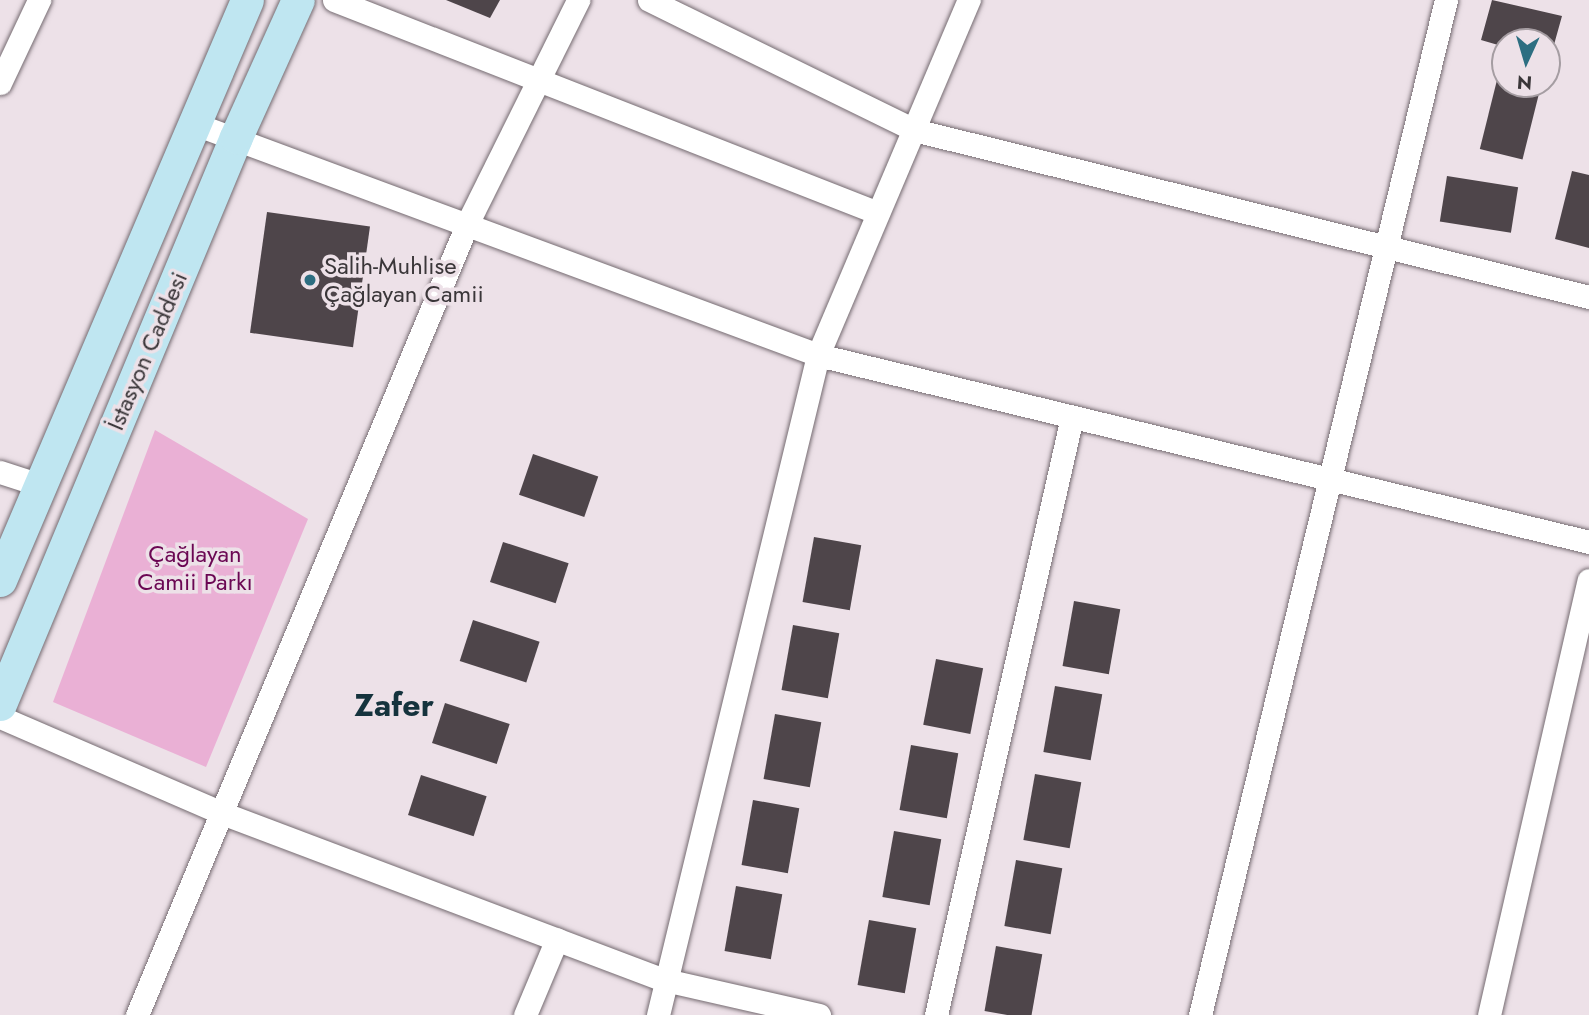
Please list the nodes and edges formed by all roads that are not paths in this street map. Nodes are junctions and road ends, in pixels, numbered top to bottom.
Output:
1 (39, 0) edge
2 (247, 0) edge
3 (298, 0) edge
4 (334, 0) edge
5 (578, 0) edge
6 (649, 0) edge
7 (970, 0) edge
8 (1446, 0) edge
9 (537, 82) junction
10 (0, 83) edge
11 (195, 124) junction
12 (914, 130) junction
13 (236, 137) junction
14 (878, 213) junction
15 (468, 222) junction
16 (1384, 244) junction
17 (1589, 297) edge
18 (818, 355) junction
19 (1072, 416) junction
20 (0, 472) edge
21 (1330, 479) junction
22 (38, 484) junction
23 (1589, 542) edge
24 (1589, 579) edge
25 (0, 580) edge
26 (0, 704) edge
27 (0, 717) edge
28 (222, 813) junction
29 (557, 939) junction
30 (666, 980) junction
31 (138, 1015) edge
32 (525, 1015) edge
33 (658, 1015) edge
34 (819, 1015) edge
35 (936, 1015) edge
36 (1200, 1015) edge
37 (1489, 1015) edge

1 - 10 street
2 - 11 main road, İstasyon Caddesi
3 - 13 main road, İstasyon Caddesi
4 - 9 street
5 - 9 street
6 - 12 street
7 - 12 street
8 - 16 street
9 - 14 street
9 - 15 street
11 - 13 street
11 - 22 main road, İstasyon Caddesi
12 - 14 street
12 - 16 street
13 - 15 street
13 - 26 main road, İstasyon Caddesi
14 - 18 street
15 - 18 street
15 - 28 street
16 - 17 street
16 - 21 street
18 - 19 street
18 - 30 street
19 - 21 street
19 - 35 street
20 - 22 street
21 - 23 street
21 - 36 street
22 - 25 main road, İstasyon Caddesi
24 - 37 street
27 - 28 street
28 - 29 street
28 - 31 street
29 - 30 street
29 - 32 street
30 - 33 street
30 - 34 street

